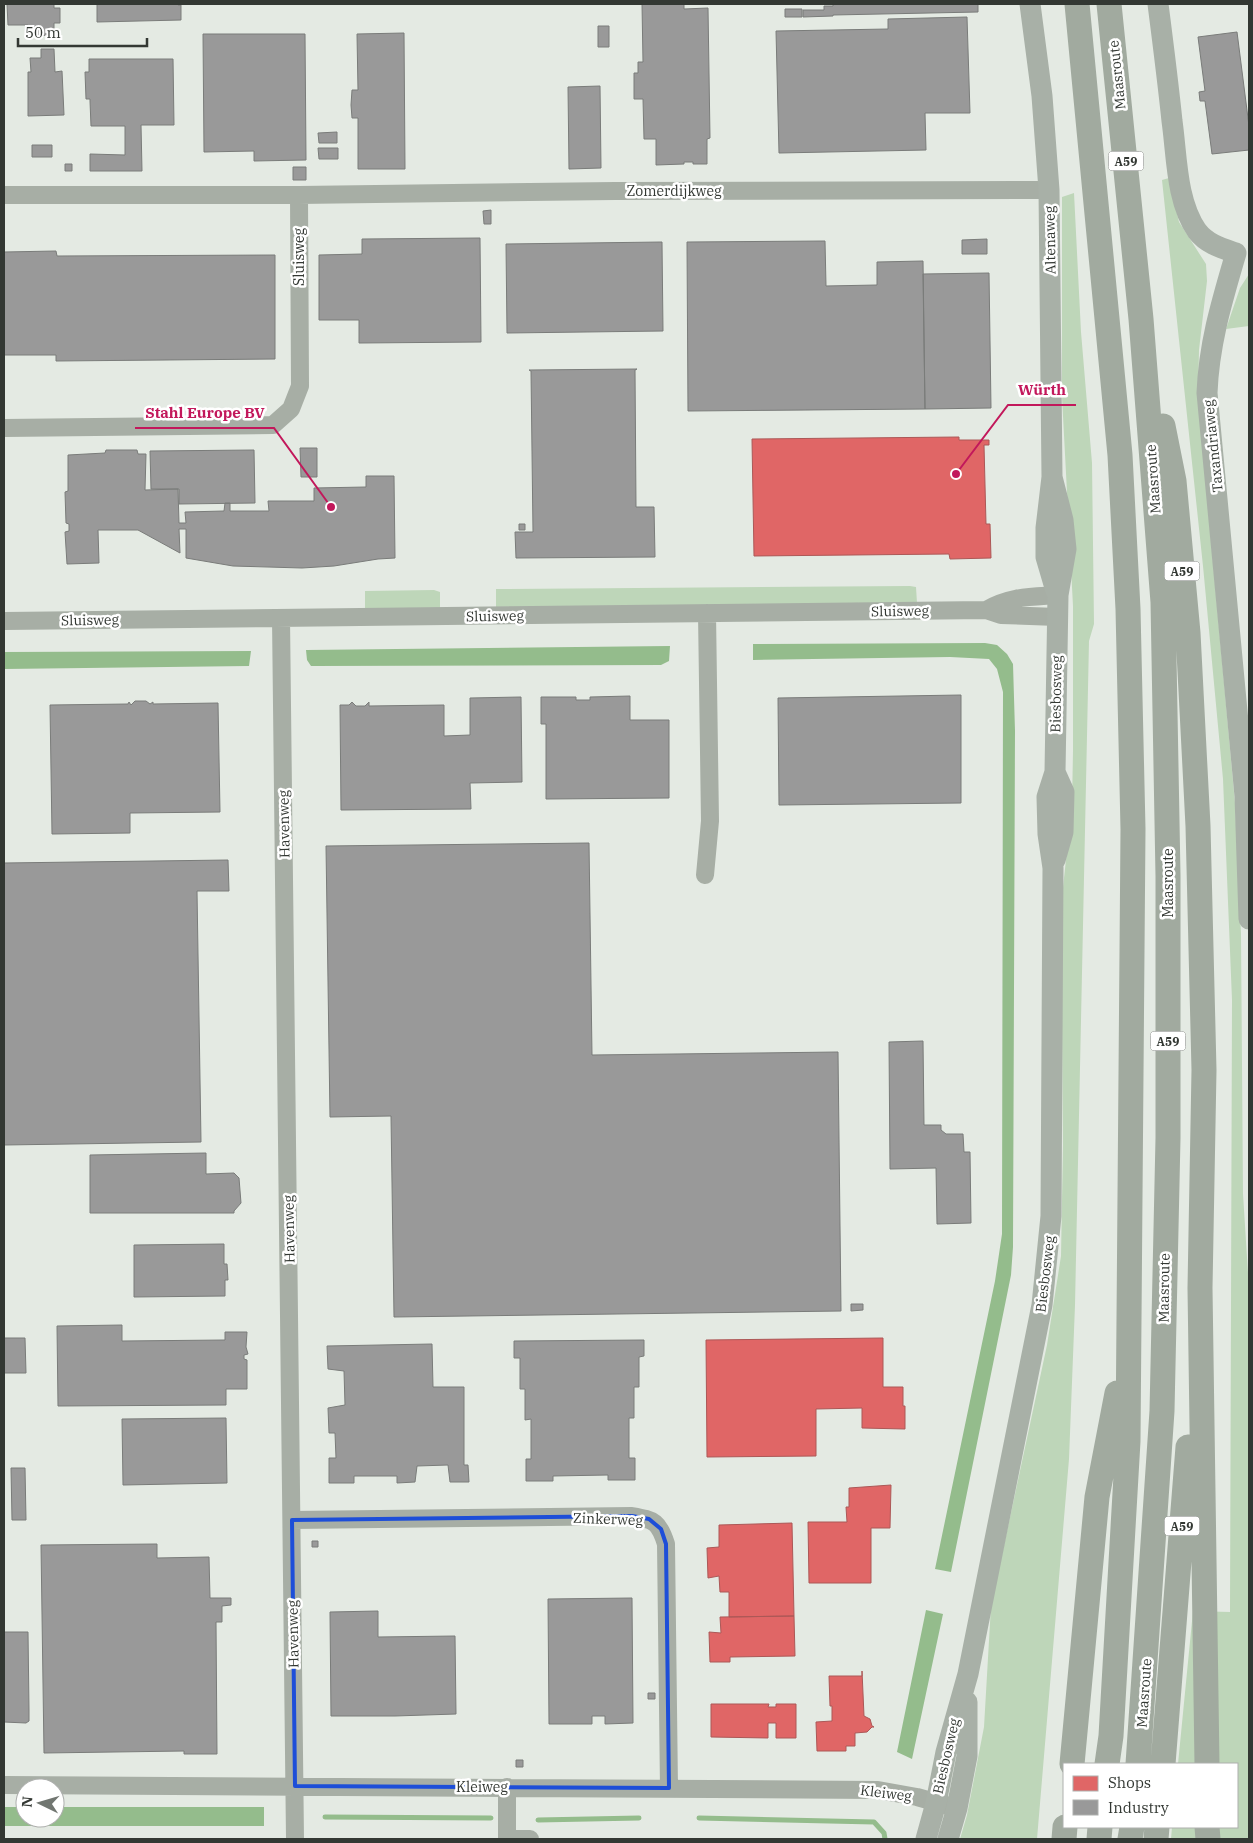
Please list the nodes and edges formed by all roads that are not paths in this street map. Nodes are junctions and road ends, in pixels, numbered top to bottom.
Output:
1 (1030, 4) edge
2 (1077, 4) edge
3 (1109, 4) edge
4 (1158, 4) edge
5 (1049, 190) junction
6 (4, 195) edge
7 (299, 195) junction
8 (1243, 253) edge
9 (1141, 318) junction
10 (4, 428) edge
11 (1058, 595) junction
12 (986, 610) junction
13 (707, 613) junction
14 (1057, 617) junction
15 (281, 618) junction
16 (4, 621) edge
17 (705, 875) dead end
18 (1249, 919) edge
19 (1200, 1288) junction
20 (1130, 1330) junction
21 (292, 1520) junction
22 (968, 1674) junction
23 (1072, 1763) edge
24 (1107, 1763) edge
25 (1138, 1763) edge
26 (1163, 1763) edge
27 (1206, 1763) edge
28 (4, 1785) edge
29 (295, 1786) junction
30 (508, 1787) junction
31 (669, 1788) junction
32 (936, 1803) junction
33 (957, 1808) junction
34 (295, 1839) edge
35 (507, 1839) edge
36 (530, 1839) edge
37 (926, 1839) edge
38 (948, 1839) edge

1 - 5 main road, Altenaweg
2 - 20 highway, A59
3 - 9 highway, Maasroute / A59
4 - 8 main road, Taxandriaweg
5 - 7 street, Zomerdijkweg
5 - 11 main road, Altenaweg
6 - 7 street
7 - 10 street, Sluisweg
8 - 18 main road, Taxandriaweg
9 - 19 highway, A59
9 - 25 highway, Maasroute / A59
11 - 12 street, Sluisweg
11 - 14 main road, Altenaweg
12 - 13 street, Sluisweg
12 - 14 street, Sluisweg
13 - 15 street, Sluisweg
13 - 17 street
14 - 22 main road, Biesbosweg
15 - 16 street, Sluisweg
15 - 21 street, Havenweg
19 - 26 highway, A59
19 - 27 highway, A59
20 - 23 highway, A59
20 - 24 highway, A59
21 - 29 street, Havenweg
21 - 31 street, Zinkerweg
22 - 32 main road, Biesbosweg
22 - 33 main road, Biesbosweg
28 - 29 street, Kleiweg
29 - 30 street, Kleiweg
29 - 34 street, Havenweg
30 - 31 street, Kleiweg
30 - 35 street
31 - 32 street, Kleiweg
32 - 33 street, Kleiweg
32 - 37 main road, Biesbosweg
33 - 38 main road, Biesbosweg
35 - 36 street

